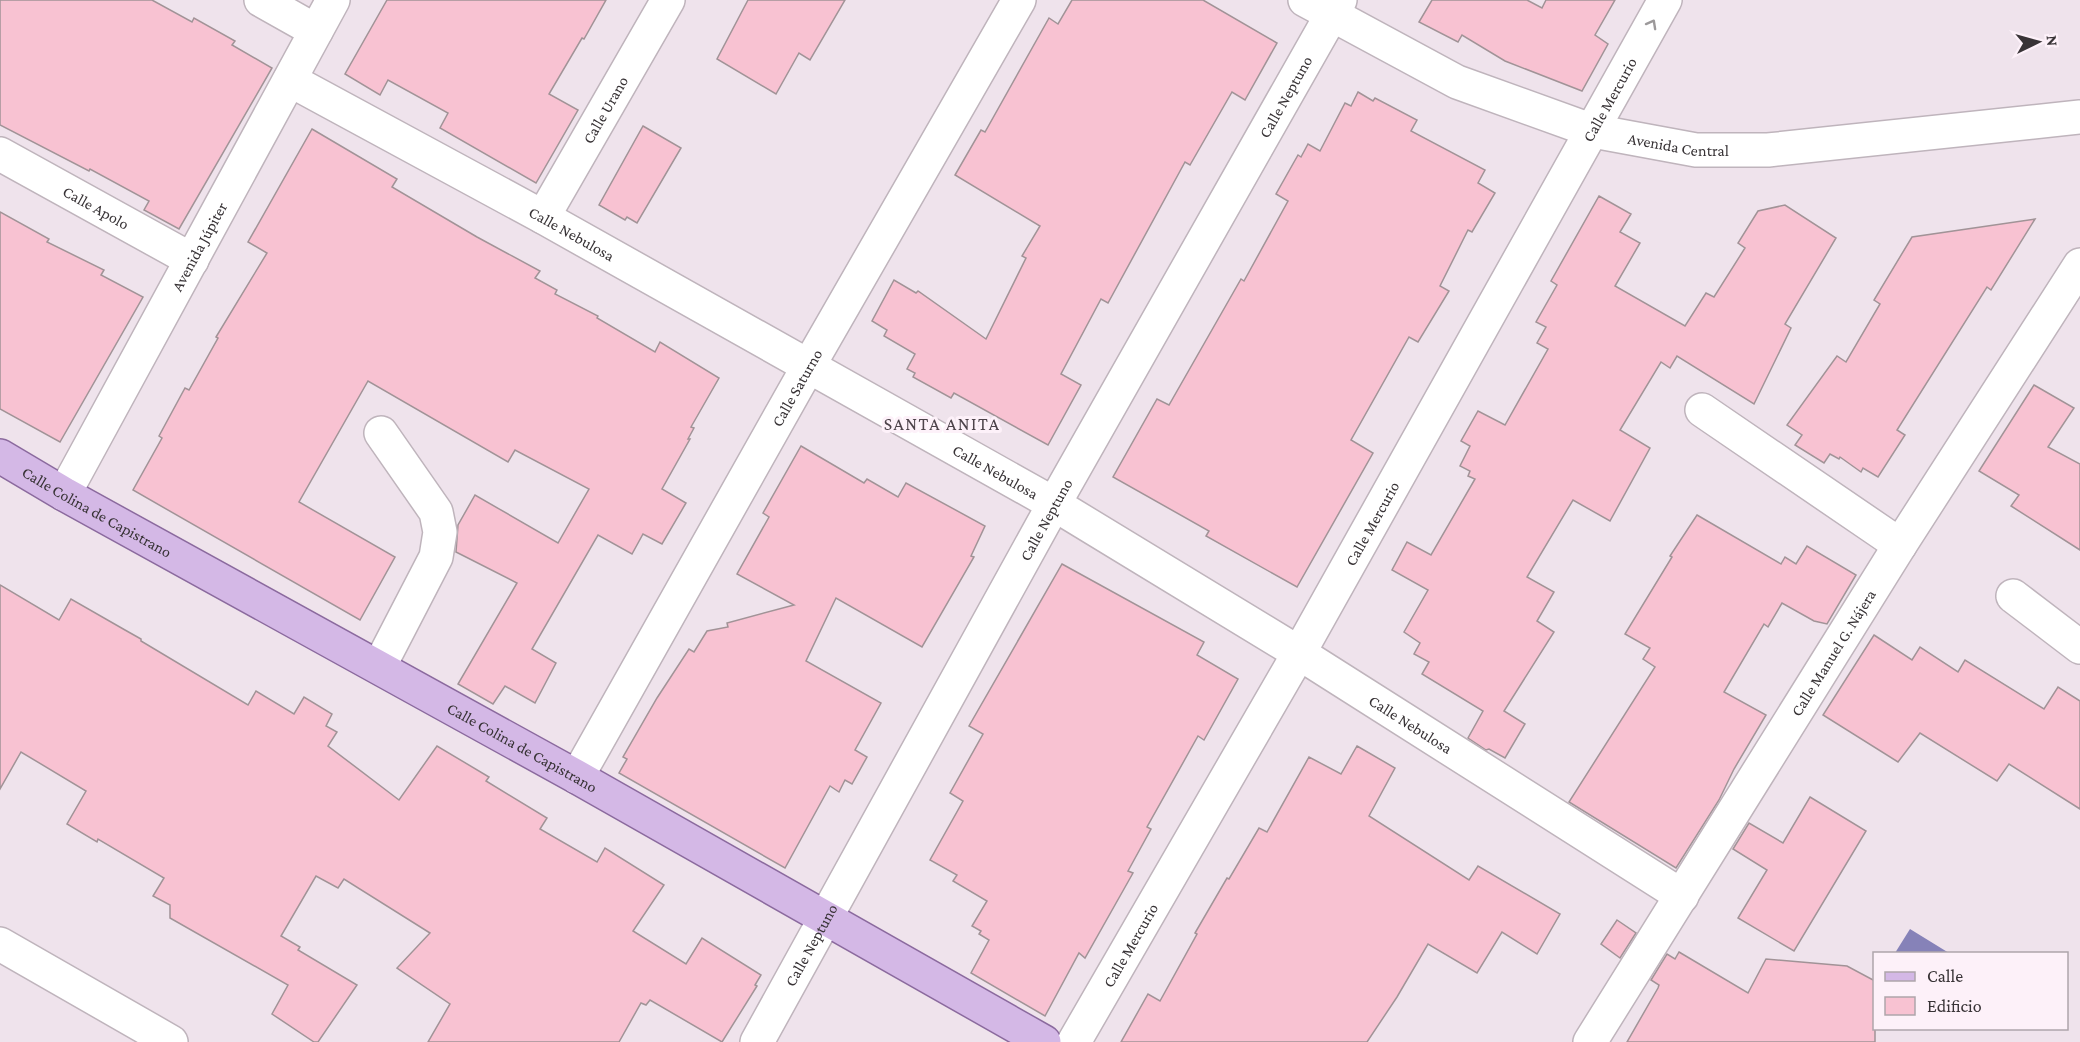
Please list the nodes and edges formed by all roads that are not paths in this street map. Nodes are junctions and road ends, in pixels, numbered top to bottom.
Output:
1 (261, 0) edge
2 (333, 0) edge
3 (668, 0) edge
4 (1019, 0) edge
5 (1665, 0) edge
6 (1325, 5) edge
7 (316, 31) junction
8 (290, 80) junction
9 (2080, 117) edge
10 (1593, 131) junction
11 (0, 154) edge
12 (543, 217) junction
13 (192, 260) junction
14 (2080, 265) edge
15 (808, 367) junction
16 (1702, 410) dead end
17 (381, 433) dead end
18 (0, 456) edge
19 (64, 494) junction
20 (1054, 504) junction
21 (1900, 545) junction
22 (2013, 596) dead end
23 (2080, 647) edge
24 (1299, 653) junction
25 (379, 667) junction
26 (577, 777) junction
27 (1682, 896) junction
28 (826, 917) junction
29 (0, 944) edge
30 (171, 1042) edge
31 (757, 1042) edge
32 (1044, 1042) edge
33 (1074, 1042) edge
34 (1590, 1042) edge

1 - 7 street
2 - 7 street, Avenida Júpiter
3 - 12 street, Calle Urano
4 - 15 street, Calle Saturno
10 -> 5 street, Calle Mercurio
6 - 10 street, Avenida Central
6 - 20 street, Calle Neptuno
7 - 8 street, Avenida Júpiter
8 - 12 street, Calle Nebulosa
8 - 13 street, Avenida Júpiter
9 - 10 street, Avenida Central
10 - 24 street, Calle Mercurio
11 - 13 street, Calle Apolo
12 - 15 street, Calle Nebulosa
13 - 19 street, Avenida Júpiter
14 - 21 street, Calle Manuel G. Nájera
15 - 20 street, Calle Nebulosa
15 - 26 street, Calle Saturno
16 - 21 street
17 - 25 street
18 - 19 main road, Calle Colina de Capistrano
19 - 25 main road, Calle Colina de Capistrano
20 - 24 street, Calle Nebulosa
20 - 28 street, Calle Neptuno
21 - 27 street, Calle Manuel G. Nájera
22 - 23 street
24 - 27 street, Calle Nebulosa
24 - 33 street, Calle Mercurio
25 - 26 main road, Calle Colina de Capistrano
26 - 28 main road, Calle Colina de Capistrano
27 - 34 street, Calle Manuel G. Nájera
28 - 31 street, Calle Neptuno
28 - 32 main road, Calle Colina de Capistrano
29 - 30 street

